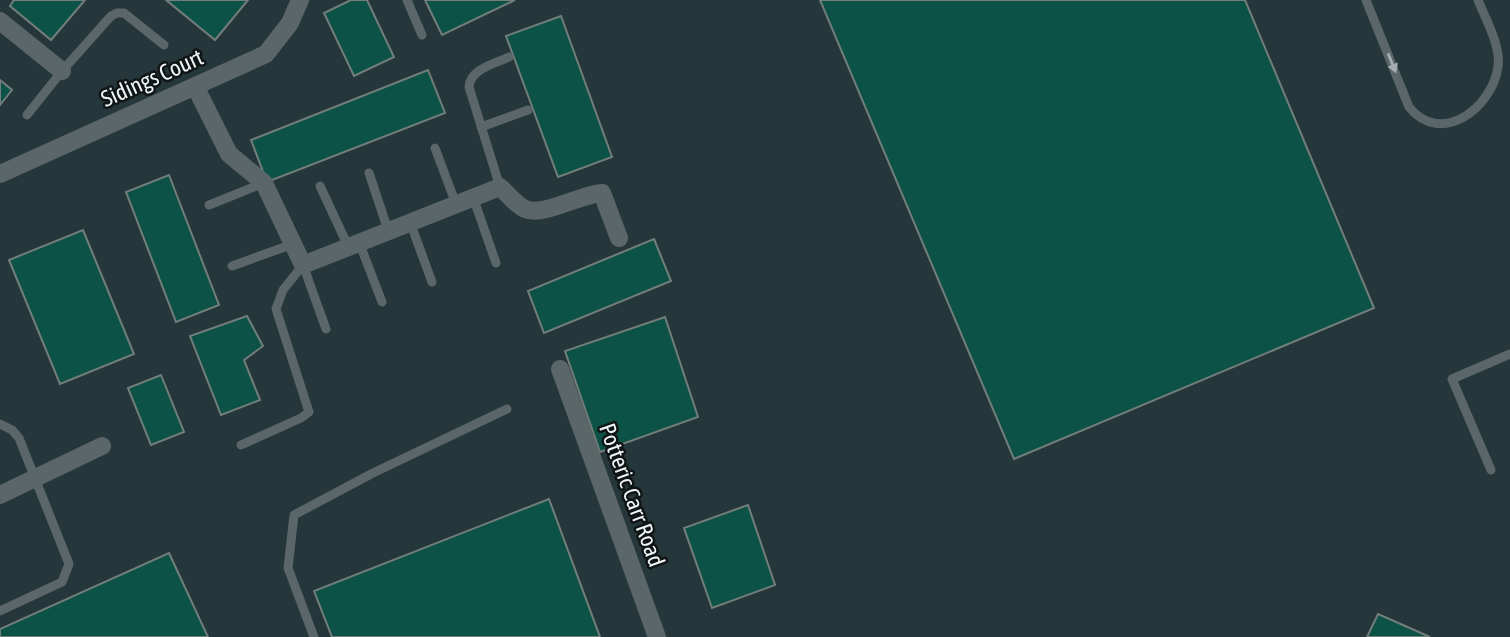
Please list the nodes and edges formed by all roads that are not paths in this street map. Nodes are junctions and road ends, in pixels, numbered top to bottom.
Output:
1 (300, 0) edge
2 (407, 0) edge
3 (1366, 0) edge
4 (1479, 0) edge
5 (0, 21) edge
6 (422, 35) dead end
7 (164, 44) dead end
8 (509, 57) dead end
9 (62, 71) junction
10 (195, 86) junction
11 (528, 110) dead end
12 (27, 116) dead end
13 (481, 127) junction
14 (435, 148) dead end
15 (369, 173) dead end
16 (0, 174) edge
17 (264, 183) junction
18 (320, 186) dead end
19 (499, 187) junction
20 (464, 200) junction
21 (209, 205) dead end
22 (410, 222) junction
23 (388, 230) junction
24 (619, 238) dead end
25 (293, 244) junction
26 (354, 244) junction
27 (496, 263) dead end
28 (303, 265) junction
29 (232, 266) dead end
30 (432, 282) dead end
31 (382, 302) dead end
32 (326, 329) dead end
33 (1510, 354) edge
34 (560, 369) dead end
35 (507, 409) dead end
36 (0, 424) edge
37 (241, 445) dead end
38 (102, 446) dead end
39 (1491, 470) dead end
40 (35, 478) junction
41 (0, 495) edge
42 (0, 611) edge
43 (314, 637) edge
44 (657, 637) edge

1 - 10 street, Sidings Court
2 - 6 lane
3 -> 4 lane
5 - 9 street
7 - 9 lane
8 - 13 lane
9 - 12 lane
10 - 16 street, Sidings Court
10 - 17 street
11 - 13 lane
13 - 19 lane
14 - 20 lane
15 - 23 lane
17 - 21 lane
17 - 25 street
18 - 26 lane
19 - 20 street
19 - 24 street
20 - 22 street
20 - 27 lane
22 - 23 street
22 - 30 lane
23 - 26 street
25 - 28 street
25 - 29 lane
26 - 28 street
26 - 31 lane
28 - 32 lane
28 - 37 lane
33 - 39 lane
34 - 44 street, Potteric Carr Road
35 - 43 lane
36 - 40 lane
38 - 40 street
40 - 41 street
40 - 42 lane

